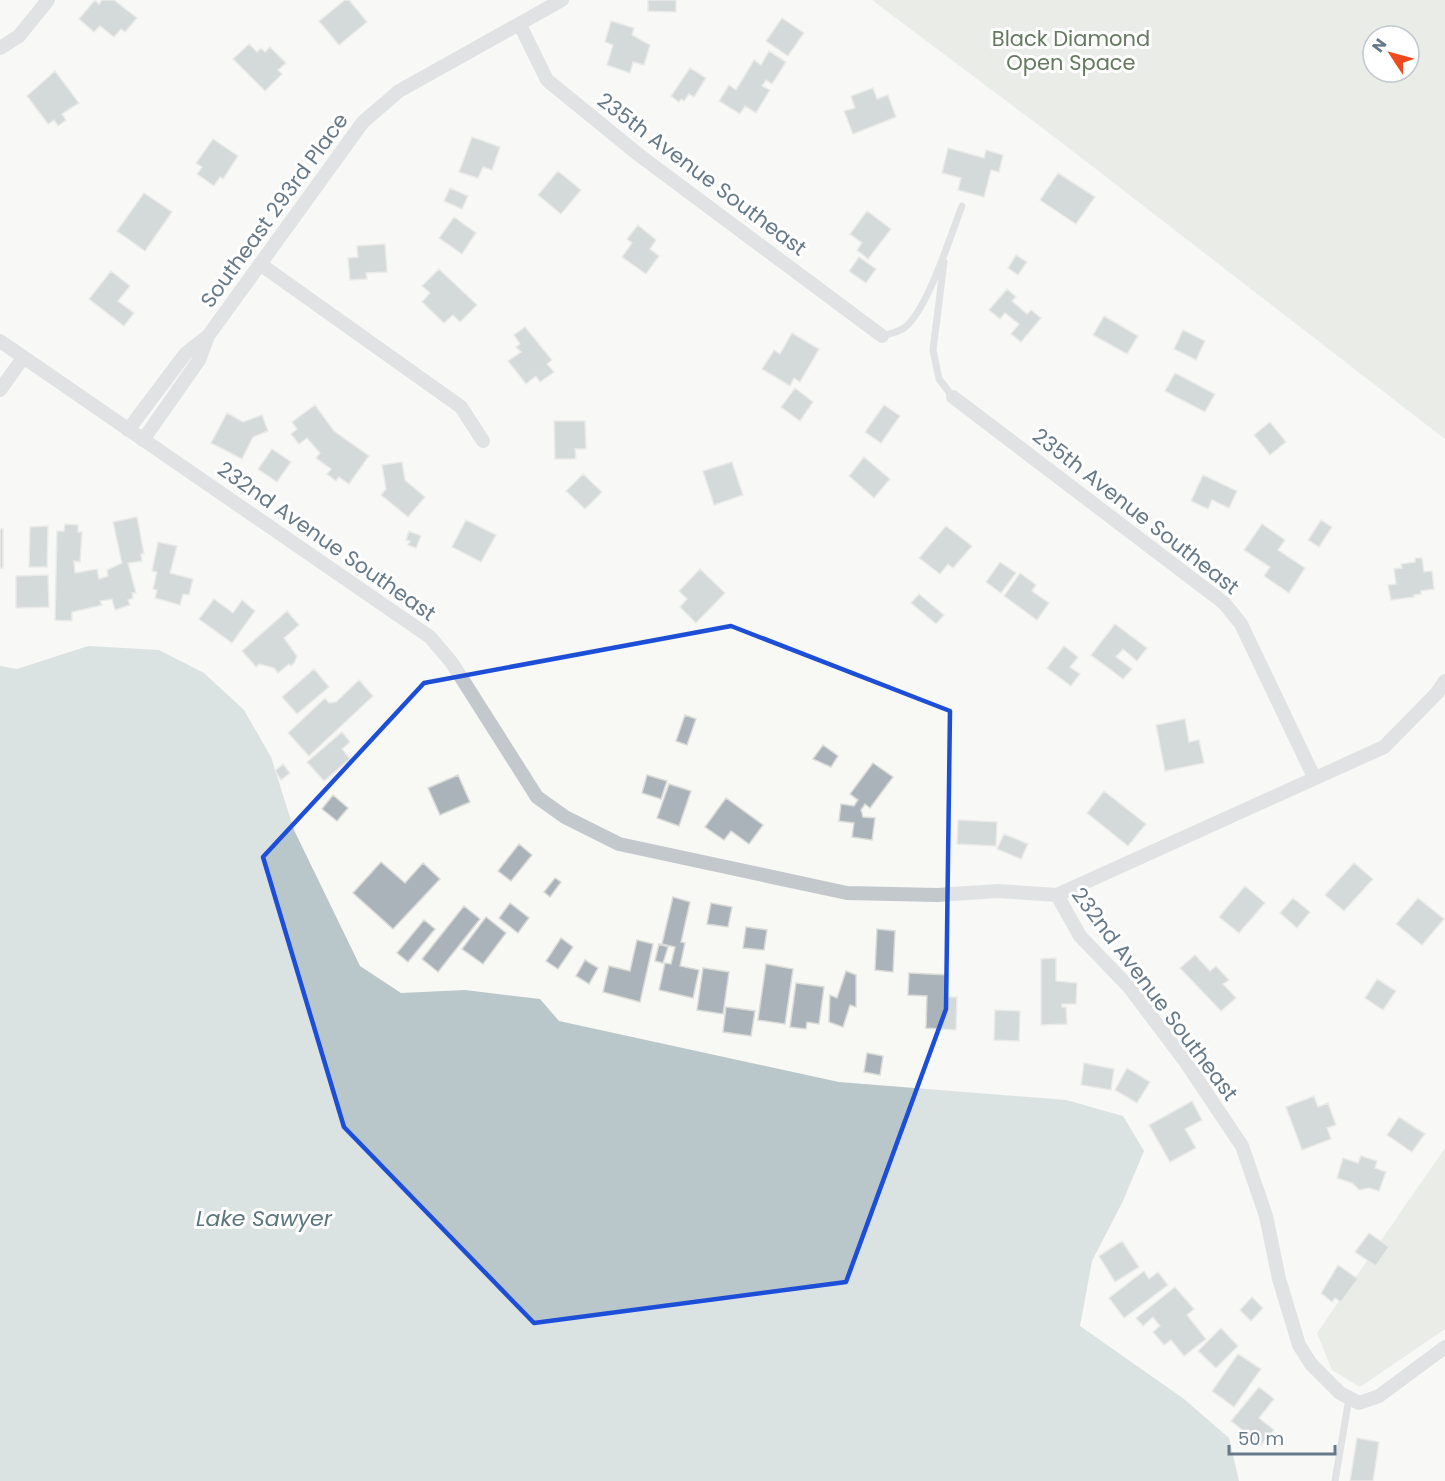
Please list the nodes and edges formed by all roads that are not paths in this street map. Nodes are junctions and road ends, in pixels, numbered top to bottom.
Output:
1 (48, 0) edge
2 (562, 0) edge
3 (520, 25) junction
4 (0, 48) edge
5 (962, 206) dead end
6 (947, 246) junction
7 (260, 264) junction
8 (208, 336) junction
9 (882, 336) joint
10 (0, 342) edge
11 (23, 358) junction
12 (0, 390) edge
13 (953, 397) joint
14 (128, 430) junction
15 (143, 440) junction
16 (483, 441) dead end
17 (1445, 681) edge
18 (1314, 777) junction
19 (1057, 895) junction
20 (1445, 1347) edge
21 (1349, 1398) junction
22 (1335, 1481) edge

1 - 4 street
2 - 3 street, Southeast 293rd Place
3 - 7 street, Southeast 293rd Place
3 - 9 street, 235th Avenue Southeast
5 - 6 lane
6 - 9 lane
6 - 13 lane
7 - 8 street, Southeast 293rd Place
7 - 16 street
8 - 14 street, Southeast 293rd Place
8 - 15 street, Southeast 293rd Place
10 - 11 street, 232nd Avenue Southeast
11 - 12 street
11 - 14 street, 232nd Avenue Southeast
13 - 18 street, 235th Avenue Southeast
14 - 15 street, 232nd Avenue Southeast
15 - 19 street, 232nd Avenue Southeast
17 - 18 street
18 - 19 street
19 - 21 street, 232nd Avenue Southeast
20 - 21 street
21 - 22 lane

